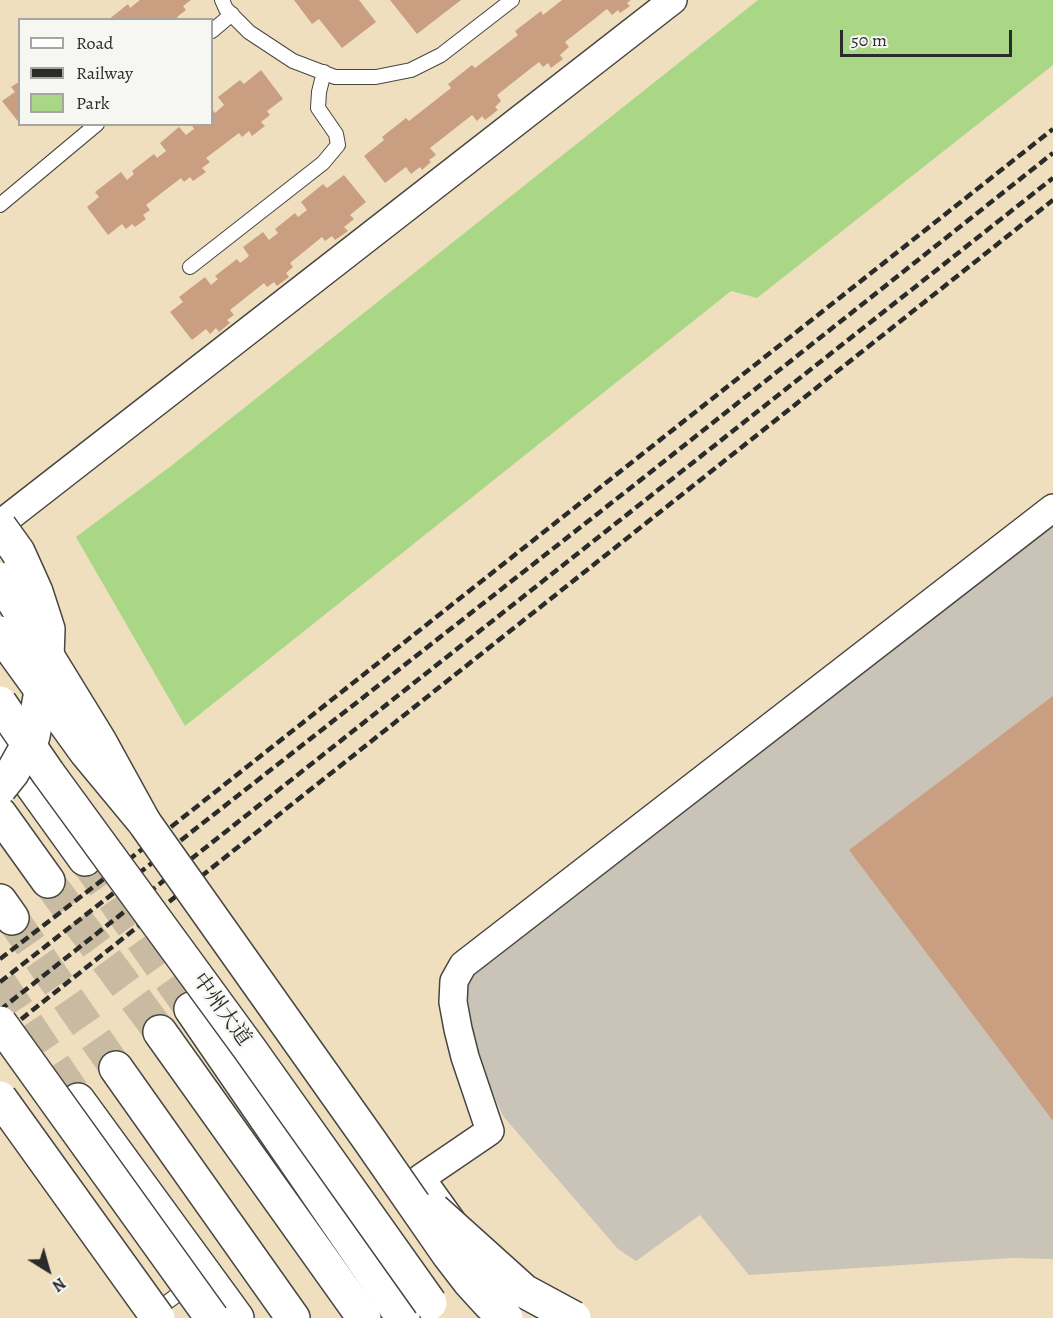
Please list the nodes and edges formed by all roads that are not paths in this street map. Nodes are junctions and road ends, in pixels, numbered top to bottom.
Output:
1 (222, 0) edge
2 (512, 0) edge
3 (673, 0) edge
4 (232, 14) junction
5 (213, 30) edge
6 (324, 72) junction
7 (96, 126) edge
8 (0, 205) edge
9 (190, 267) dead end
10 (1053, 508) edge
11 (0, 525) edge
12 (0, 579) edge
13 (0, 633) edge
14 (0, 703) edge
15 (0, 741) edge
16 (0, 788) edge
17 (0, 814) edge
18 (144, 822) junction
19 (85, 859) tunnel mouth
20 (48, 881) tunnel mouth
21 (191, 1009) tunnel mouth
22 (0, 1023) edge
23 (160, 1032) tunnel mouth
24 (116, 1068) tunnel mouth
25 (0, 1098) edge
26 (78, 1100) tunnel mouth
27 (370, 1141) junction
28 (205, 1273) junction
29 (146, 1318) edge
30 (158, 1318) edge
31 (212, 1318) edge
32 (237, 1318) edge
33 (293, 1318) edge
34 (364, 1318) edge
35 (403, 1318) edge
36 (440, 1318) edge
37 (506, 1318) edge
38 (520, 1318) edge
39 (574, 1318) edge

1 - 4 lane
2 - 6 lane
3 - 11 street
4 - 5 lane
4 - 6 lane
6 - 9 lane
7 - 8 lane
10 - 38 street
11 - 16 main road, bridge
12 - 18 main road, bridge
13 - 18 main road, bridge
14 - 36 main road, 中州大道, bridge
15 - 19 main road
17 - 20 main road
18 - 27 main road, bridge
21 - 35 main road
22 - 31 main road, bridge
23 - 34 main road
24 - 33 main road
25 - 30 main road, bridge
26 - 28 main road
27 - 37 main road, bridge
27 - 39 main road, bridge
28 - 29 lane
28 - 32 main road

